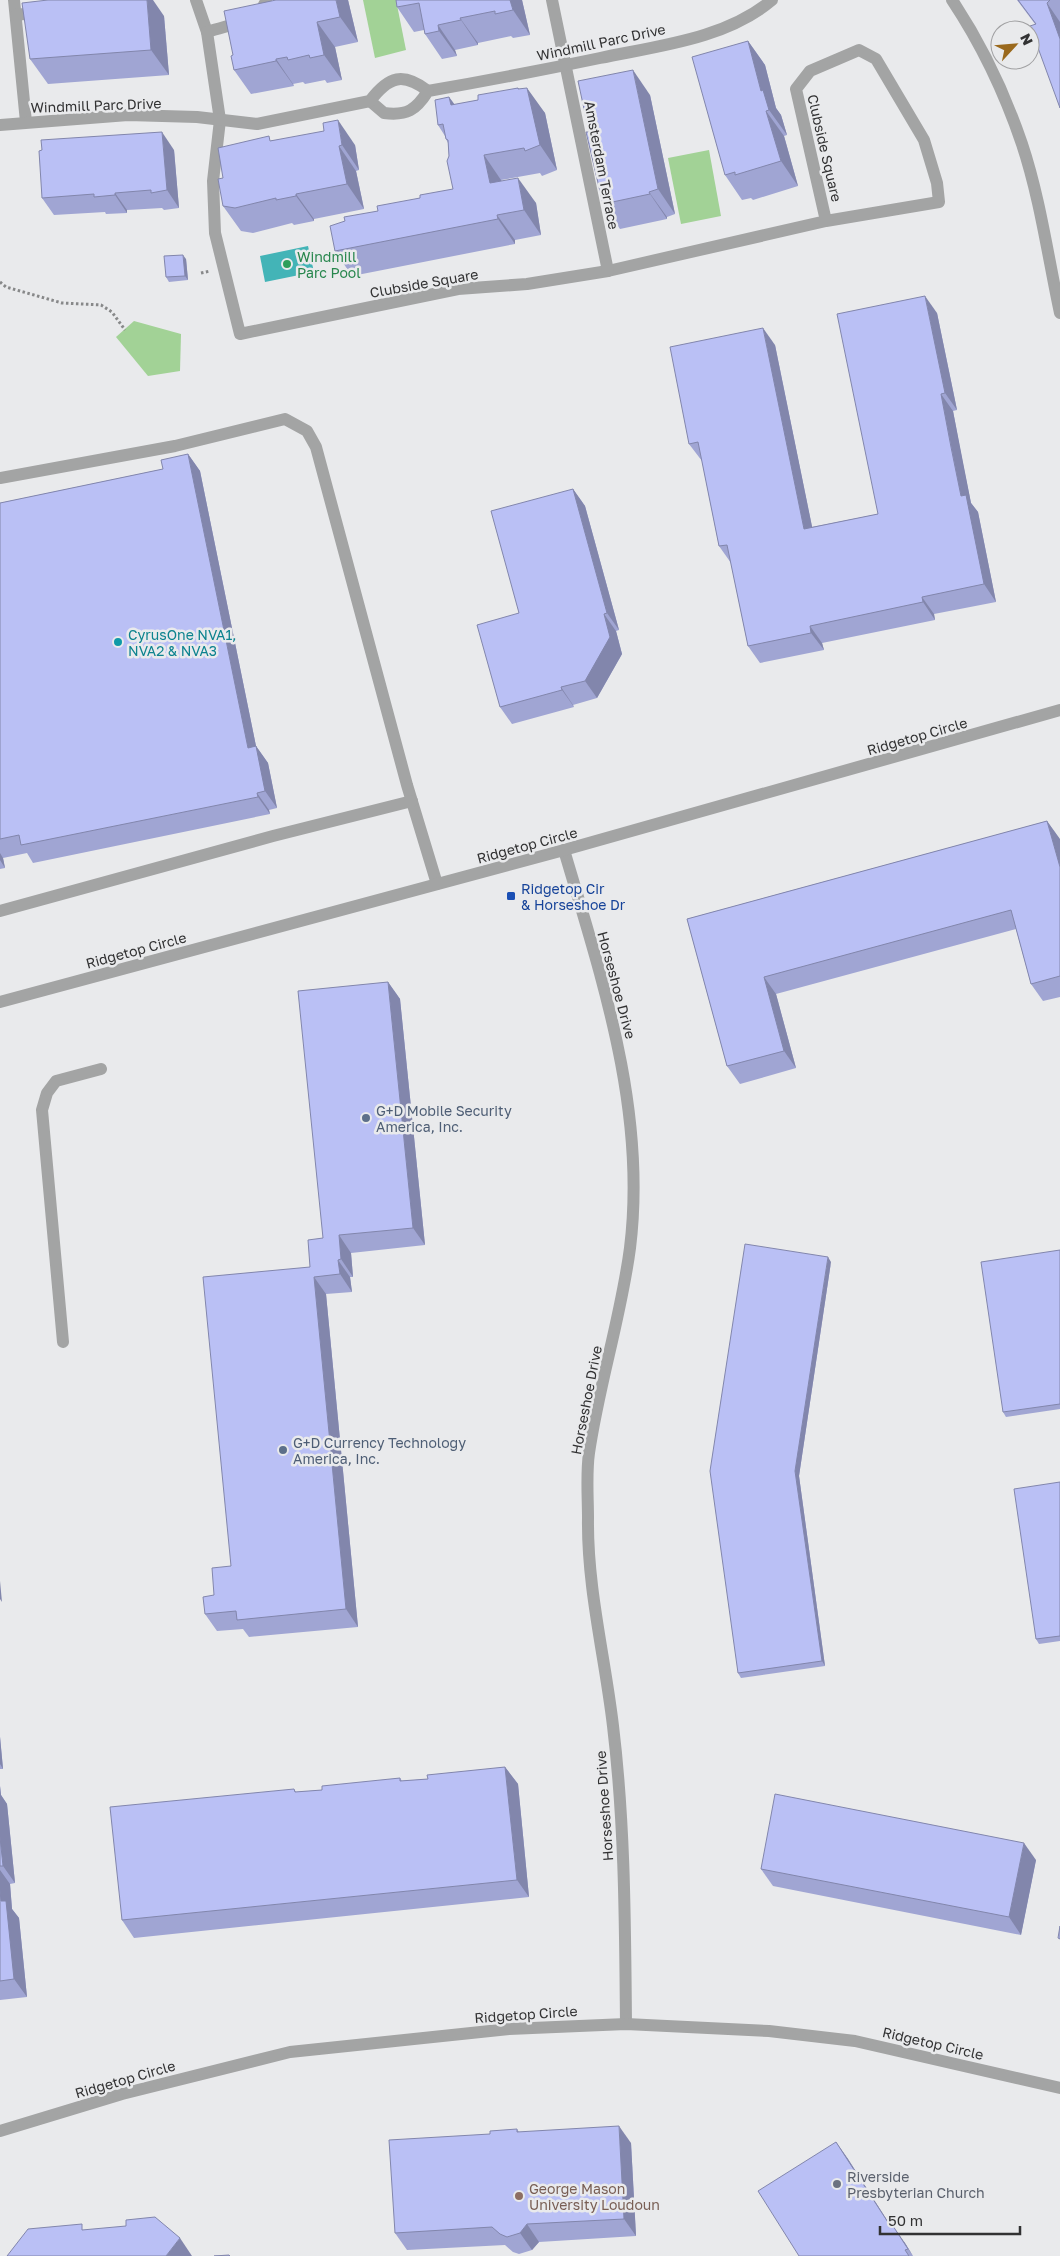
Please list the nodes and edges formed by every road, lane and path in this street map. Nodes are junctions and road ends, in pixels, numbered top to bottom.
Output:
1 (14, 0) edge
2 (196, 0) edge
3 (266, 0) edge
4 (552, 0) edge
5 (772, 0) edge
6 (952, 0) edge
7 (55, 11) edge
8 (16, 15) junction
9 (207, 32) junction
10 (566, 65) junction
11 (428, 91) junction
12 (370, 101) junction
13 (220, 120) junction
14 (26, 122) junction
15 (0, 125) edge
16 (826, 222) junction
17 (608, 271) junction
18 (0, 282) edge
19 (1060, 313) edge
20 (125, 330) dead end
21 (0, 478) edge
22 (1060, 710) edge
23 (412, 801) junction
24 (564, 850) junction
25 (438, 884) junction
26 (0, 911) edge
27 (0, 1002) edge
28 (101, 1069) dead end
29 (63, 1342) dead end
30 (626, 2024) junction
31 (1060, 2088) edge
32 (0, 2131) edge

1 - 8 street
2 - 9 street
3 - 9 street
4 - 10 street, Amsterdam Terrace
5 - 10 street, Windmill Parc Drive
6 - 19 street
7 - 8 street
8 - 14 street
9 - 13 street
10 - 11 street, Windmill Parc Drive
10 - 17 street, Amsterdam Terrace
11 - 12 street
11 - 12 street
12 - 13 street, Windmill Parc Drive
13 - 14 street, Windmill Parc Drive
13 - 17 street, Clubside Square
14 - 15 street, Windmill Parc Drive
16 - 16 street, Clubside Square
16 - 17 street, Clubside Square
18 - 20 path
21 - 23 street
22 - 24 street, Ridgetop Circle
23 - 25 street
23 - 26 street
24 - 25 street, Ridgetop Circle
24 - 30 street, Horseshoe Drive
25 - 27 street, Ridgetop Circle
28 - 29 street
30 - 31 street, Ridgetop Circle
30 - 32 street, Ridgetop Circle

